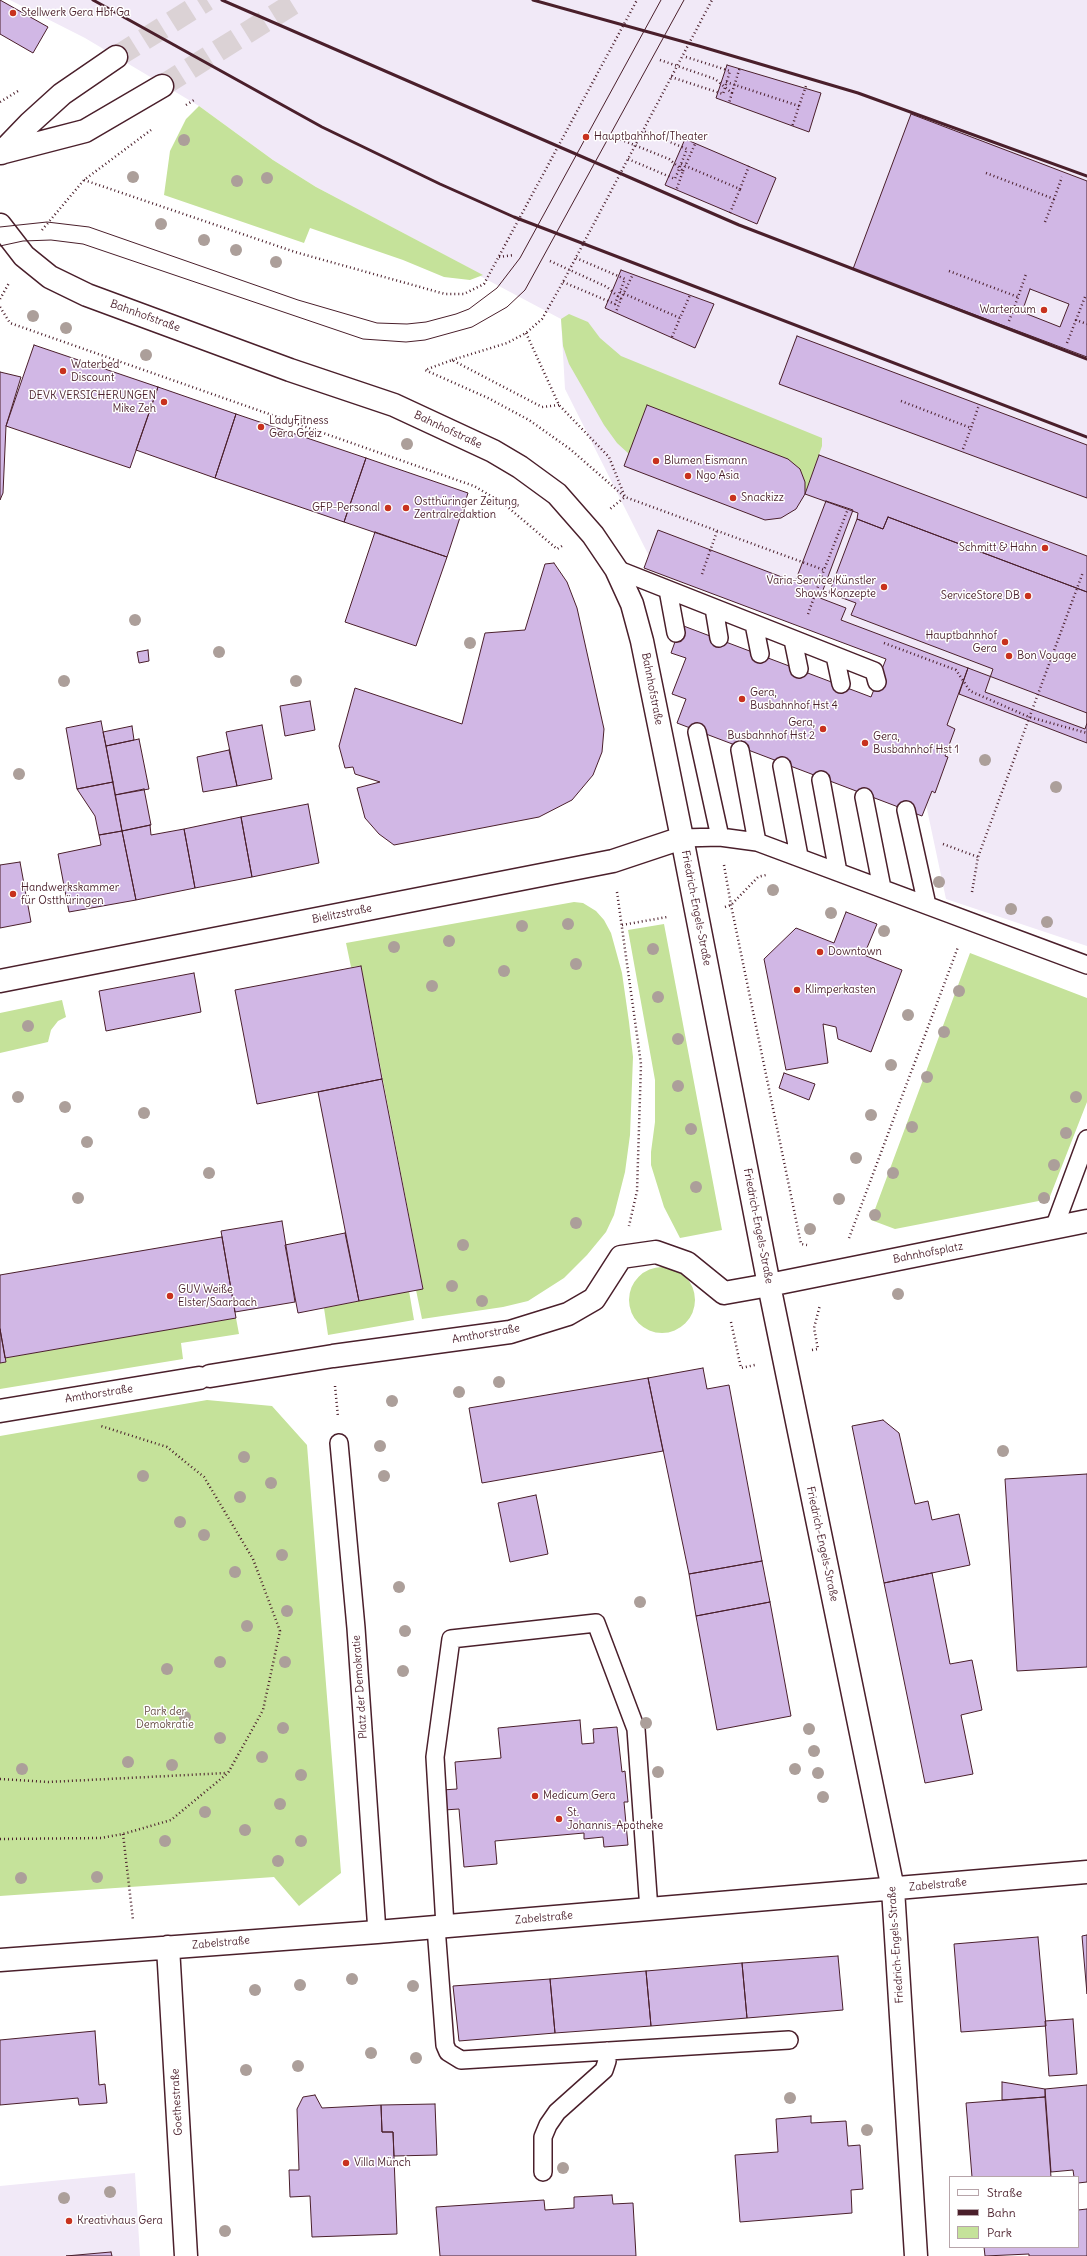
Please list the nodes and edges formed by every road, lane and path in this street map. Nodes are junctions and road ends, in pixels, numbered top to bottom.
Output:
1 (637, 0) edge
2 (712, 0) edge
3 (682, 56) junction
4 (116, 57) tunnel mouth
5 (660, 60) dead end
6 (677, 66) junction
7 (740, 67) dead end
8 (671, 77) junction
9 (726, 82) junction
10 (162, 86) tunnel mouth
11 (806, 86) dead end
12 (732, 93) junction
13 (194, 100) dead end
14 (729, 103) dead end
15 (799, 106) junction
16 (180, 109) dead end
17 (154, 127) dead end
18 (792, 127) dead end
19 (642, 130) junction
20 (617, 138) dead end
21 (695, 144) dead end
22 (635, 145) junction
23 (0, 153) edge
24 (628, 159) junction
25 (681, 164) junction
26 (749, 166) dead end
27 (683, 171) junction
28 (986, 173) dead end
29 (1062, 177) dead end
30 (740, 189) junction
31 (676, 191) dead end
32 (1054, 199) junction
33 (730, 213) dead end
34 (1045, 222) dead end
35 (0, 225) edge
36 (514, 254) dead end
37 (499, 257) junction
38 (576, 258) junction
39 (550, 261) dead end
40 (569, 270) junction
41 (950, 271) dead end
42 (633, 274) dead end
43 (1026, 274) dead end
44 (563, 282) junction
45 (620, 292) junction
46 (690, 295) dead end
47 (1018, 297) junction
48 (1085, 297) dead end
49 (621, 299) junction
50 (0, 307) edge
51 (616, 312) dead end
52 (680, 318) junction
53 (1076, 320) junction
54 (1009, 321) dead end
55 (1087, 324) edge
56 (526, 333) junction
57 (672, 337) dead end
58 (1068, 343) dead end
59 (452, 360) junction
60 (901, 401) dead end
61 (559, 405) junction
62 (979, 405) dead end
63 (971, 428) junction
64 (963, 450) dead end
65 (625, 497) junction
66 (848, 509) dead end
67 (587, 529) junction
68 (616, 569) junction
69 (824, 570) junction
70 (1083, 572) dead end
71 (668, 590) junction
72 (714, 608) junction
73 (815, 617) dead end
74 (754, 624) junction
75 (676, 633) dead end
76 (719, 638) dead end
77 (793, 640) junction
78 (879, 641) dead end
79 (760, 654) dead end
80 (835, 656) junction
81 (799, 669) dead end
82 (877, 682) dead end
83 (841, 684) dead end
84 (1029, 717) junction
85 (697, 732) dead end
86 (1087, 733) edge
87 (740, 750) dead end
88 (782, 766) dead end
89 (821, 780) dead end
90 (864, 797) dead end
91 (906, 810) dead end
92 (720, 837) junction
93 (682, 838) junction
94 (758, 842) junction
95 (799, 856) junction
96 (612, 862) junction
97 (838, 872) junction
98 (882, 888) junction
99 (927, 905) junction
100 (968, 920) junction
101 (1087, 965) edge
102 (0, 981) edge
103 (1087, 1139) edge
104 (1087, 1222) edge
105 (1054, 1228) junction
106 (808, 1245) dead end
107 (621, 1257) junction
108 (833, 1272) junction
109 (769, 1285) junction
110 (333, 1356) junction
111 (0, 1411) edge
112 (96, 1425) dead end
113 (339, 1443) joint
114 (228, 1773) junction
115 (0, 1779) edge
116 (123, 1834) junction
117 (0, 1839) edge
118 (1087, 1872) edge
119 (893, 1889) junction
120 (649, 1910) junction
121 (441, 1927) junction
122 (377, 1932) junction
123 (168, 1947) junction
124 (135, 1950) junction
125 (0, 1960) edge
126 (788, 2040) dead end
127 (607, 2051) junction
128 (543, 2172) dead end
129 (186, 2256) edge
130 (916, 2256) edge

1 - 37 path
2 - 3 path
3 - 6 path
3 - 9 path
4 - 23 street
5 - 6 path
6 - 8 path
6 - 12 path
7 - 12 path
8 - 9 path
8 - 19 path
9 - 15 path
10 - 23 street
11 - 15 path
12 - 14 path
13 - 16 path
15 - 18 path
17 - 37 path
19 - 22 path
19 - 25 path
20 - 22 path
21 - 27 path
22 - 24 path
22 - 27 path
24 - 25 path
24 - 38 path
25 - 30 path
26 - 30 path
27 - 31 path
28 - 32 path
29 - 32 path
30 - 33 path
32 - 34 path
35 - 67 street, Bahnhofstraße
36 - 37 path
38 - 40 path
38 - 45 path
39 - 40 path
40 - 44 path
40 - 49 path
41 - 47 path
42 - 49 path
43 - 47 path
44 - 45 path
44 - 56 path
45 - 52 path
46 - 52 path
47 - 54 path
48 - 53 path
49 - 51 path
50 - 67 path
52 - 57 path
53 - 55 path
53 - 58 path
56 - 59 path
56 - 61 path
59 - 61 path
59 - 65 path
60 - 63 path
61 - 65 path
62 - 63 path
63 - 64 path
65 - 67 path
65 - 69 path
66 - 69 path
67 - 68 street, Bahnhofstraße
68 - 71 lane
68 - 93 street, Bahnhofstraße
69 - 73 path
70 - 84 path
71 - 72 lane
71 - 75 lane
72 - 74 lane
72 - 76 lane
74 - 77 lane
74 - 79 lane
77 - 80 lane
77 - 81 lane
78 - 84 path
80 - 82 lane
80 - 83 lane
84 - 86 path
84 - 100 path
85 - 92 lane
87 - 94 lane
88 - 95 lane
89 - 97 lane
90 - 98 lane
91 - 99 lane
92 - 93 lane
92 - 94 lane
92 - 106 path
93 - 96 street, Bielitzstraße
93 - 109 street, Friedrich-Engels-Straße
94 - 95 lane
95 - 97 lane
96 - 102 street, Bielitzstraße
96 - 107 path
97 - 98 lane
98 - 99 lane
99 - 100 lane
100 - 101 lane
100 - 108 path
103 - 105 lane
104 - 105 street, Bahnhofsplatz
105 - 108 street, Bahnhofsplatz
107 - 109 street
107 - 110 street, Amthorstraße
108 - 109 street, Bahnhofsplatz
109 - 119 street, Friedrich-Engels-Straße
110 - 111 street, Amthorstraße
110 - 113 path
112 - 114 path
113 - 122 lane, Platz der Demokratie
114 - 115 path
114 - 116 path
116 - 117 path
116 - 124 path
118 - 119 street, Zabelstraße
119 - 120 street, Zabelstraße
119 - 130 street, Friedrich-Engels-Straße
120 - 121 street, Zabelstraße
120 - 121 lane
121 - 122 street, Zabelstraße
121 - 127 lane
122 - 123 street, Zabelstraße
123 - 124 street, Zabelstraße
123 - 129 street, Goethestraße
124 - 125 street, Zabelstraße
126 - 127 lane
127 - 128 lane

